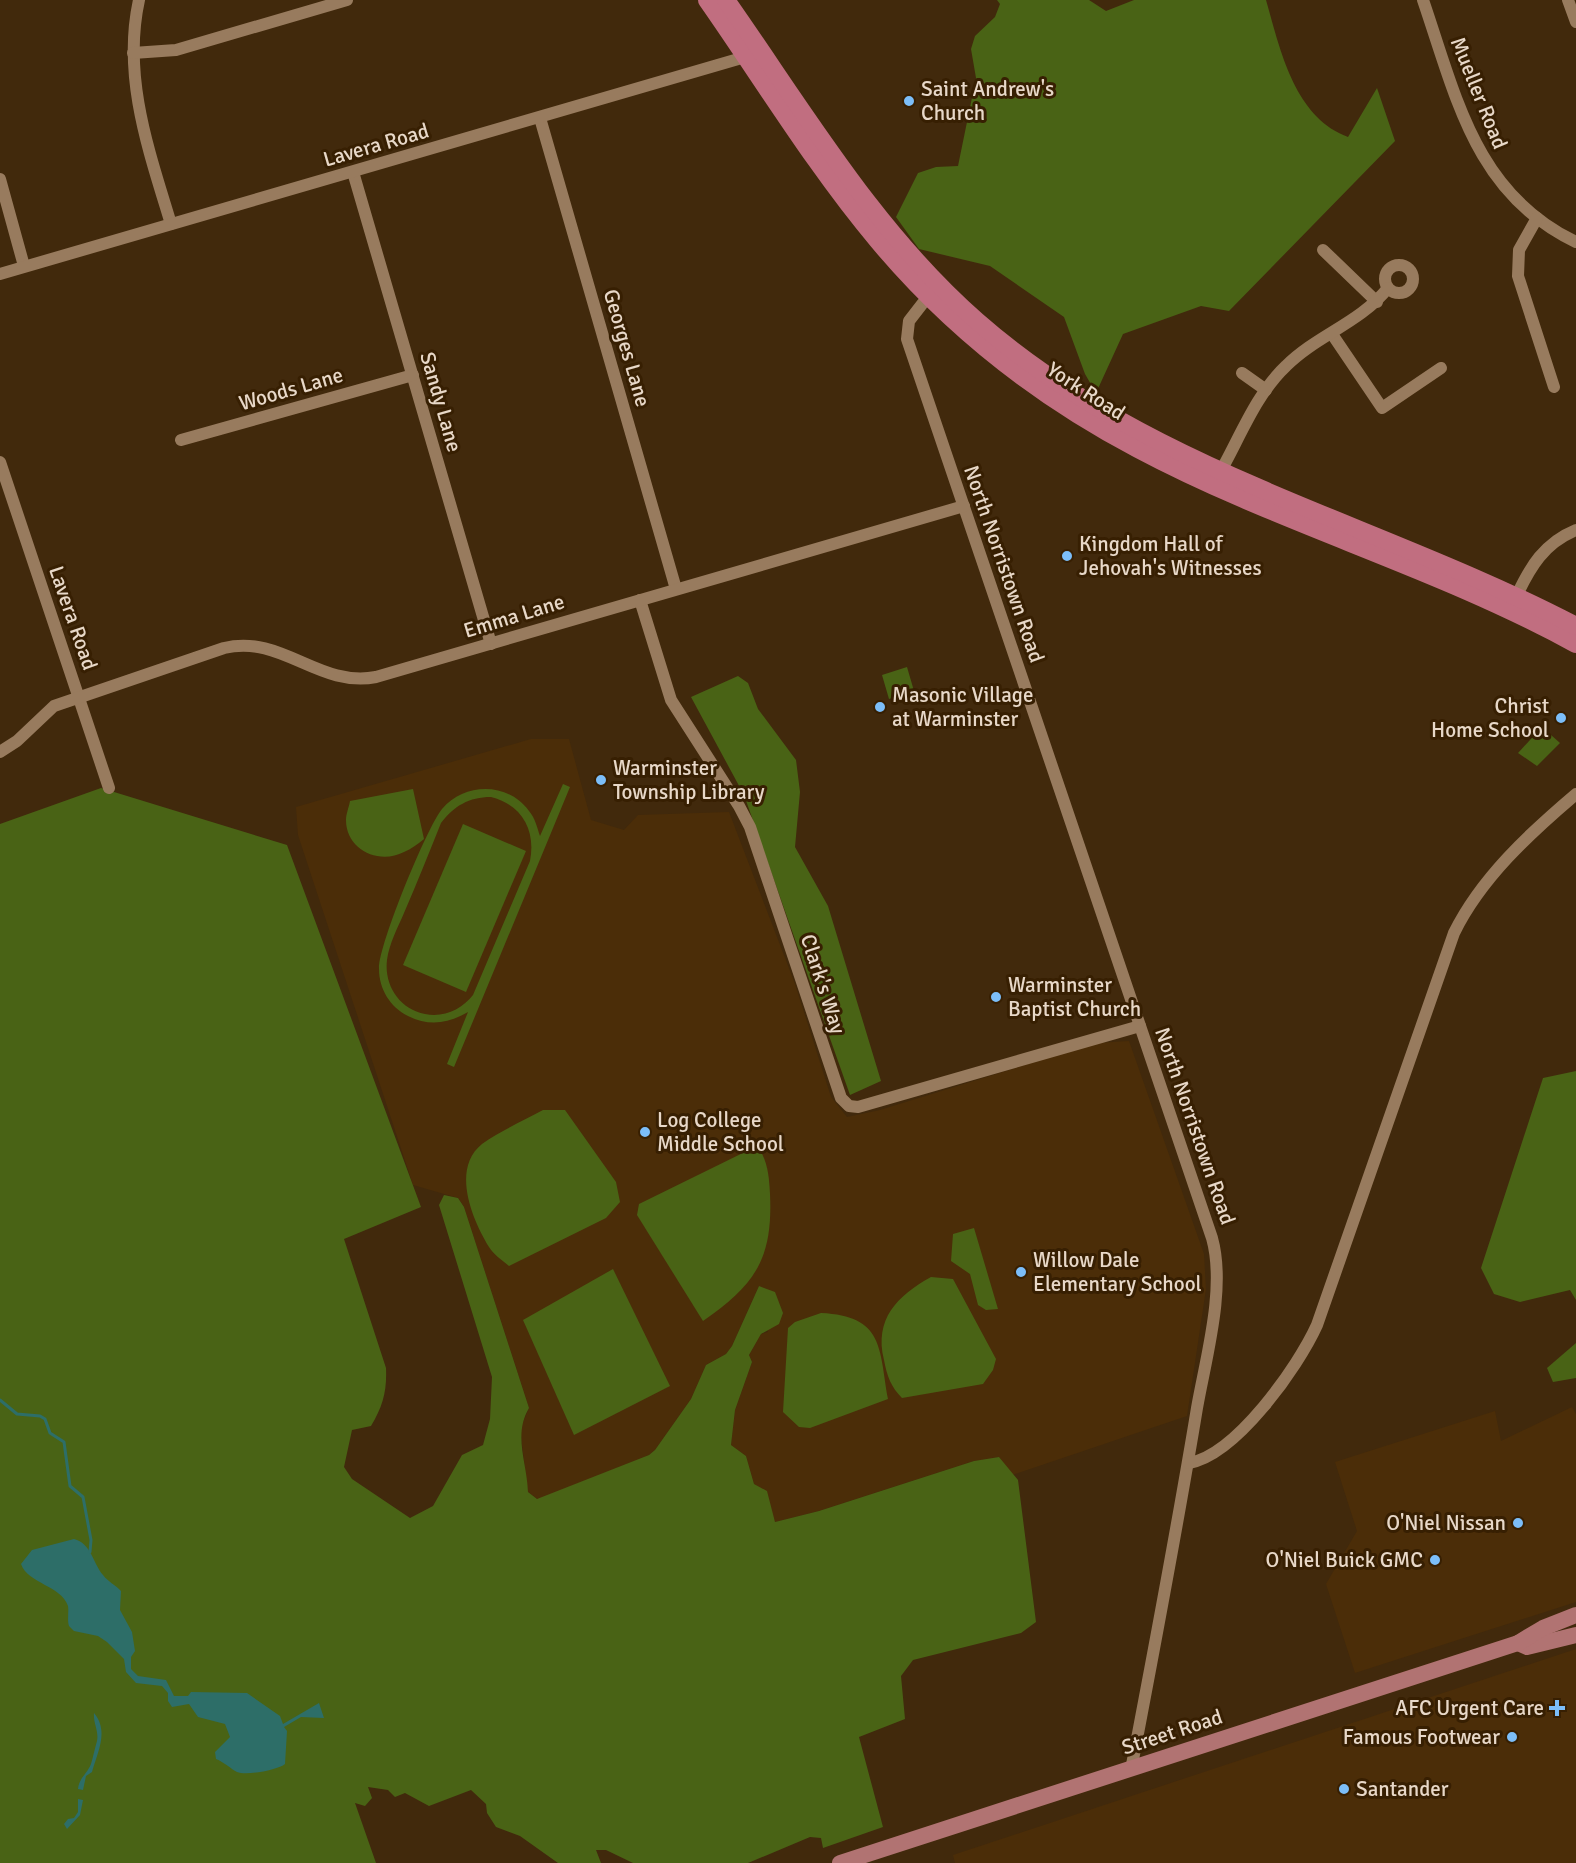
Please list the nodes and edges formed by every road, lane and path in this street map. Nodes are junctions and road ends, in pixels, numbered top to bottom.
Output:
1 (139, 0) edge
2 (347, 0) edge
3 (707, 0) edge
4 (726, 0) edge
5 (1423, 0) edge
6 (1568, 0) edge
7 (1576, 22) edge
8 (134, 53) junction
9 (754, 54) junction
10 (540, 118) junction
11 (352, 172) junction
12 (0, 179) edge
13 (1537, 218) junction
14 (171, 224) junction
15 (1576, 242) edge
16 (1323, 250) dead end
17 (24, 266) junction
18 (0, 273) edge
19 (1388, 288) dead end
20 (934, 290) junction
21 (1377, 302) junction
22 (1332, 334) junction
23 (1441, 368) dead end
24 (1242, 373) dead end
25 (412, 375) junction
26 (1554, 387) dead end
27 (1266, 390) junction
28 (181, 440) dead end
29 (0, 462) edge
30 (1217, 478) junction
31 (964, 506) junction
32 (1576, 530) edge
33 (676, 589) junction
34 (1516, 597) junction
35 (640, 600) junction
36 (1576, 626) edge
37 (491, 644) junction
38 (1576, 644) edge
39 (79, 697) junction
40 (0, 752) edge
41 (109, 788) dead end
42 (1576, 794) edge
43 (1140, 1026) junction
44 (1189, 1463) junction
45 (1576, 1615) edge
46 (1576, 1635) edge
47 (1518, 1643) junction
48 (1131, 1770) junction
49 (840, 1863) edge

1 - 8 street
2 - 8 street
3 - 9 highway, York Road
4 - 9 highway, York Road
5 - 13 street, Mueller Road
6 - 7 street
8 - 14 street
9 - 10 street, Lavera Road
9 - 20 highway, York Road
10 - 11 street, Lavera Road
10 - 33 street, Georges Lane
11 - 14 street, Lavera Road
11 - 25 street, Sandy Lane
12 - 17 street
13 - 15 street, Mueller Road
13 - 26 street
14 - 17 street, Lavera Road
16 - 21 street
17 - 18 street, Lavera Road
19 - 21 street
20 - 30 highway, York Road
20 - 31 street, North Norristown Road
21 - 22 street
22 - 23 street
22 - 27 street
24 - 27 street
25 - 28 street, Woods Lane
25 - 37 street, Sandy Lane
27 - 30 street
29 - 39 street, Lavera Road
30 - 34 highway, York Road
30 - 38 highway, York Road
31 - 33 street, Emma Lane
31 - 43 street, North Norristown Road
32 - 34 street
33 - 35 street, Emma Lane
34 - 36 highway, York Road
35 - 37 street, Emma Lane
35 - 43 street, Clark's Way
37 - 39 street, Emma Lane
39 - 40 street, Emma Lane
39 - 41 street, Lavera Road
42 - 44 street
43 - 44 street, North Norristown Road
44 - 48 street, North Norristown Road
45 - 47 main road, Street Road
46 - 47 main road, Street Road
47 - 48 main road, Street Road
48 - 49 main road, Street Road

